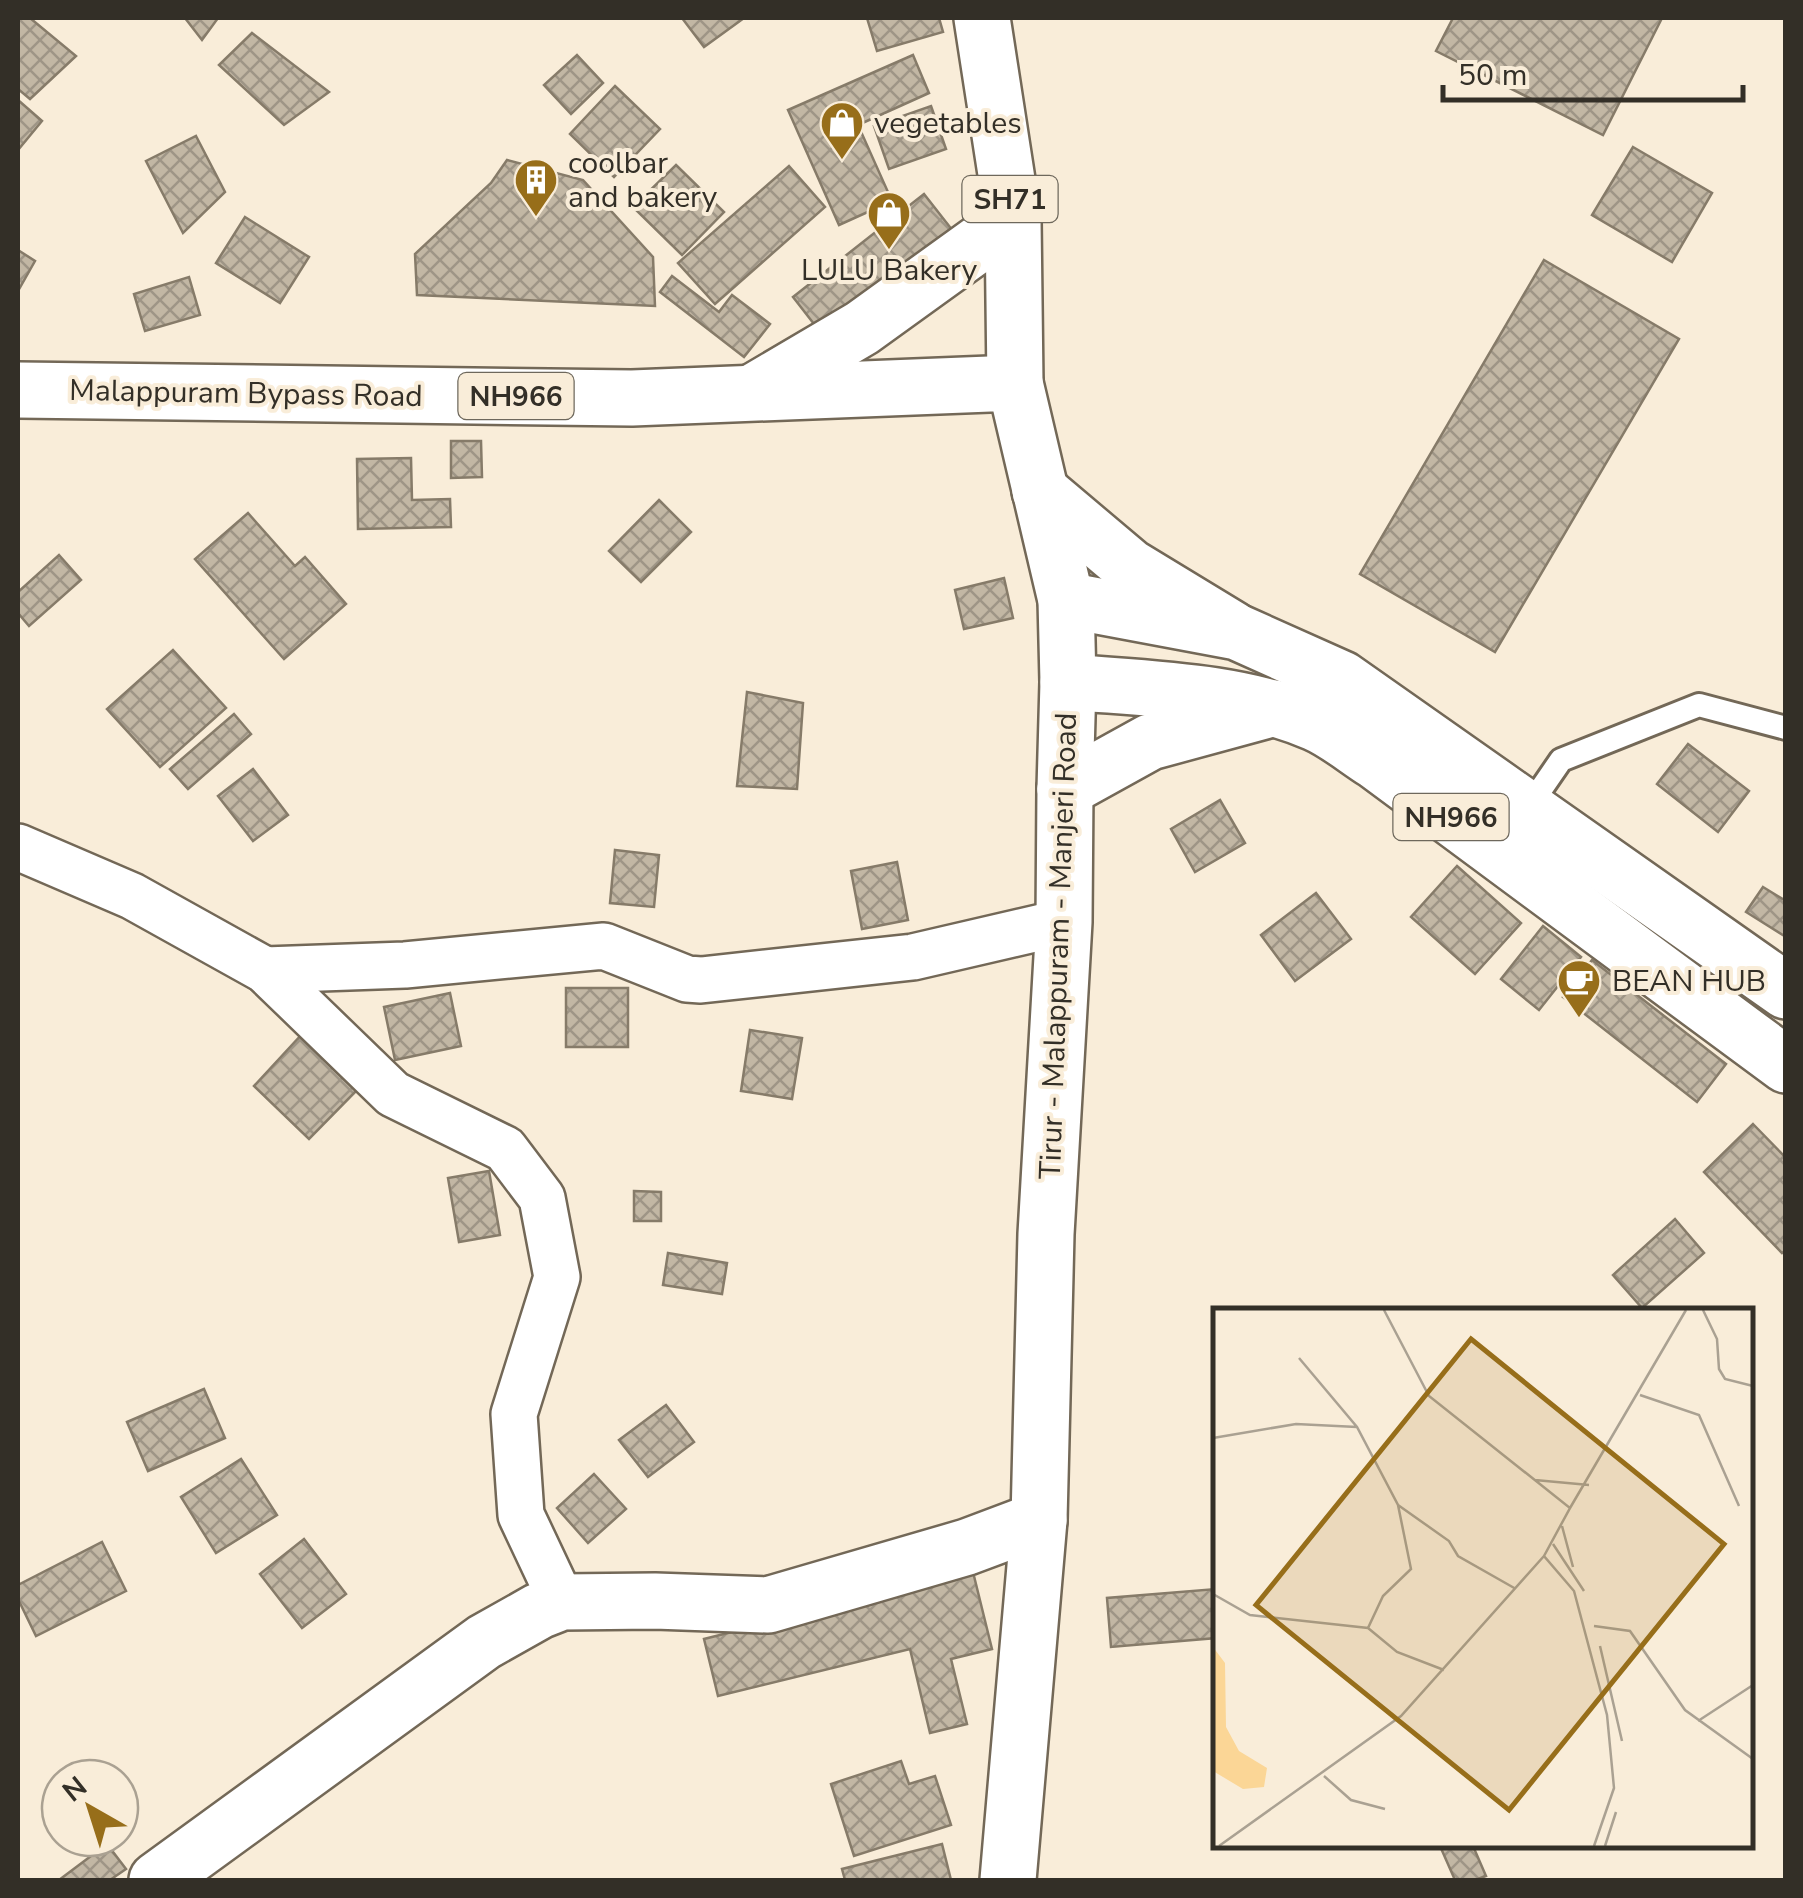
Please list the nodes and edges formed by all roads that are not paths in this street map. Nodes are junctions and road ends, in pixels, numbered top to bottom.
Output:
1 (982, 18) edge
2 (1013, 219) junction
3 (1015, 383) junction
4 (18, 390) edge
5 (754, 391) junction
6 (1040, 491) junction
7 (1066, 600) junction
8 (1237, 632) junction
9 (1068, 682) junction
10 (1275, 708) junction
11 (1786, 728) edge
12 (1065, 789) junction
13 (1528, 808) junction
14 (18, 847) edge
15 (1064, 922) junction
16 (264, 970) junction
17 (1786, 992) edge
18 (1786, 1065) edge
19 (1039, 1520) junction
20 (562, 1602) junction
21 (157, 1880) edge
22 (1008, 1880) edge

1 - 2 main road, Tirur - Malappuram - Manjeri Road / SH71
2 - 3 main road, Tirur - Malappuram - Manjeri Road / SH71
2 - 5 main road
3 - 5 main road, Malappuram Bypass Road / NH966
3 - 6 main road, Tirur - Malappuram - Manjeri Road
4 - 5 main road, Malappuram Bypass Road / NH966
6 - 7 main road, Tirur - Malappuram - Manjeri Road
6 - 8 main road
7 - 8 main road, NH966
7 - 9 main road, Tirur - Malappuram - Manjeri Road
8 - 13 main road, NH966
9 - 10 main road, NH966
9 - 12 main road, Tirur - Malappuram - Manjeri Road
10 - 12 main road
10 - 18 main road, NH966
11 - 13 lane
12 - 15 main road, Tirur - Malappuram - Manjeri Road
13 - 17 main road, NH966
14 - 16 street
15 - 16 street
15 - 19 main road, Tirur - Malappuram - Manjeri Road
16 - 20 street
19 - 20 main road
19 - 22 main road, Tirur - Malappuram - Manjeri Road
20 - 21 main road

